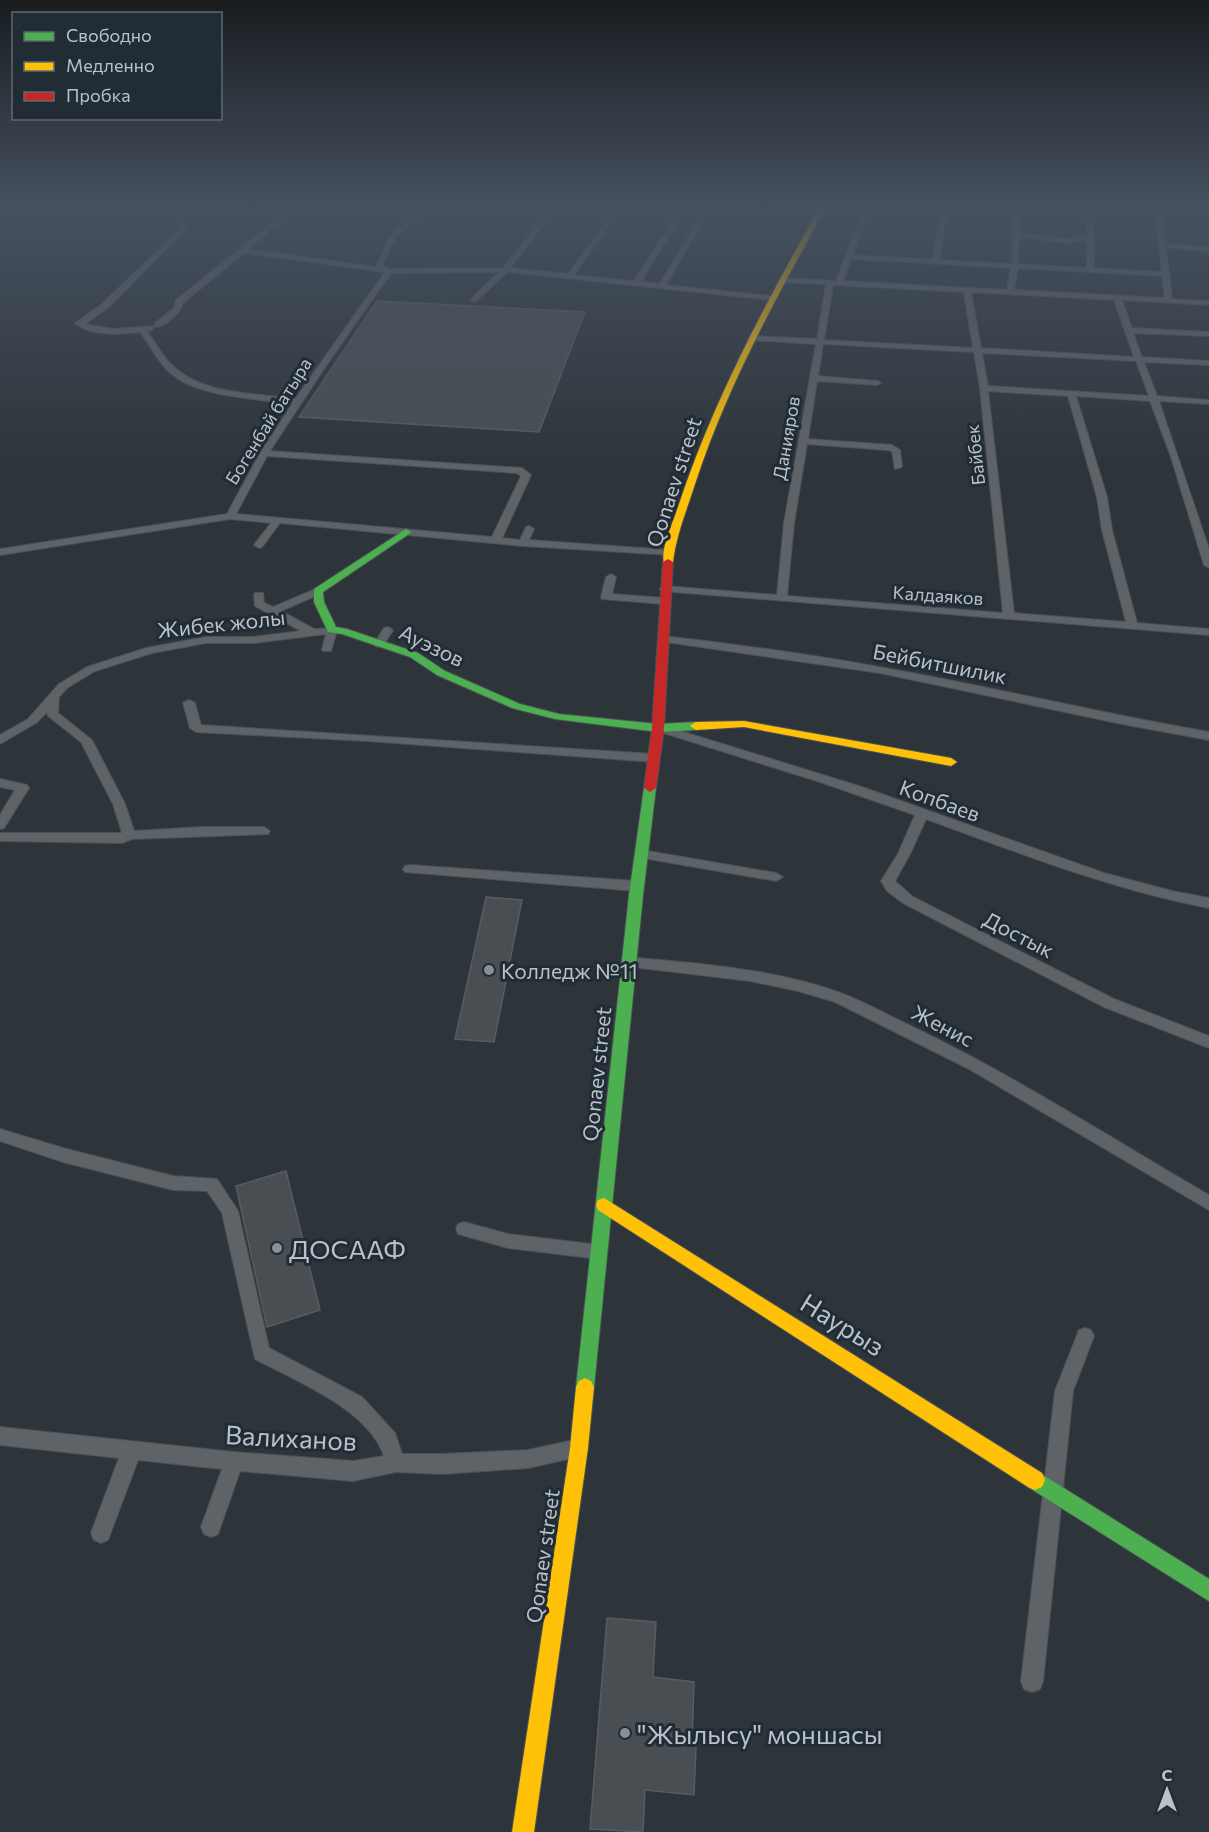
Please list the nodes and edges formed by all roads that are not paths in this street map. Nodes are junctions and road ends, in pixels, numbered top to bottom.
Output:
1 (119, 292) edge
2 (191, 292) edge
3 (372, 292) edge
4 (482, 292) edge
5 (722, 292) edge
6 (775, 292) edge
7 (832, 292) edge
8 (967, 292) edge
9 (1019, 292) edge
10 (1167, 292) edge
11 (772, 298) junction
12 (1117, 298) junction
13 (475, 300) dead end
14 (1168, 300) junction
15 (1209, 303) edge
16 (142, 330) junction
17 (1128, 330) junction
18 (1209, 334) edge
19 (752, 338) junction
20 (820, 341) junction
21 (978, 350) junction
22 (1139, 358) junction
23 (1209, 363) edge
24 (813, 378) junction
25 (877, 383) dead end
26 (984, 388) junction
27 (1071, 393) junction
28 (1154, 399) junction
29 (297, 402) junction
30 (1209, 402) edge
31 (802, 441) junction
32 (264, 453) junction
33 (898, 467) dead end
34 (230, 516) junction
35 (279, 519) junction
36 (529, 529) dead end
37 (406, 532) junction
38 (496, 540) junction
39 (524, 543) junction
40 (259, 545) dead end
41 (0, 552) edge
42 (669, 553) junction
43 (1209, 565) edge
44 (610, 577) dead end
45 (318, 591) junction
46 (259, 595) dead end
47 (665, 595) junction
48 (782, 599) junction
49 (273, 611) junction
50 (1009, 617) junction
51 (1132, 627) junction
52 (332, 630) junction
53 (388, 630) dead end
54 (313, 632) junction
55 (1209, 632) edge
56 (663, 639) junction
57 (379, 644) junction
58 (327, 649) dead end
59 (54, 694) junction
60 (189, 703) dead end
61 (658, 728) junction
62 (1209, 736) edge
63 (0, 740) edge
64 (654, 758) junction
65 (951, 762) dead end
66 (0, 783) edge
67 (922, 813) junction
68 (0, 825) edge
69 (264, 831) dead end
70 (129, 835) junction
71 (0, 837) edge
72 (642, 854) junction
73 (410, 869) dead end
74 (776, 877) dead end
75 (637, 886) junction
76 (1209, 903) edge
77 (629, 963) junction
78 (1209, 1042) edge
79 (0, 1135) edge
80 (1209, 1203) edge
81 (604, 1205) junction
82 (464, 1229) dead end
83 (599, 1252) junction
84 (1084, 1336) dead end
85 (0, 1436) edge
86 (579, 1448) junction
87 (132, 1450) junction
88 (234, 1461) junction
89 (396, 1463) junction
90 (1052, 1490) junction
91 (211, 1527) dead end
92 (101, 1533) dead end
93 (1209, 1591) edge
94 (1032, 1681) dead end
95 (523, 1832) edge

1 - 16 street
2 - 16 street
3 - 29 street, Богенбай батыра
4 - 13 street
5 - 11 street
6 - 11 main road, Qonaev street
7 - 20 street, Данияров
8 - 21 street, Байбек
9 - 12 street
10 - 14 street
11 - 19 main road, Qonaev street
12 - 14 street
12 - 17 street
14 - 15 street
16 - 29 street
17 - 18 street
17 - 22 street
19 - 20 street
19 - 42 main road, Qonaev street
20 - 21 street
20 - 24 street, Данияров
21 - 22 street
21 - 26 street, Байбек
22 - 23 street
22 - 28 street
24 - 25 street
24 - 31 street, Данияров
26 - 27 street
26 - 50 street, Байбек
27 - 28 street
27 - 51 street
28 - 30 street
28 - 43 street
29 - 32 street, Богенбай батыра
31 - 33 street
31 - 48 street, Данияров
32 - 34 street, Богенбай батыра
32 - 38 street
34 - 35 street
34 - 41 street
35 - 37 street
35 - 40 street
36 - 39 street
37 - 38 street
37 - 45 main road
38 - 39 street
39 - 42 street
42 - 47 main road, Qonaev street
44 - 47 street, Калдаяков
45 - 49 street
45 - 52 main road
46 - 49 street
47 - 48 street, Калдаяков
47 - 56 main road, Qonaev street
48 - 50 street, Калдаяков
49 - 54 street
50 - 51 street, Калдаяков
51 - 55 street, Калдаяков
52 - 54 street, Жибек жолы
52 - 57 main road, Ауэзов
52 - 58 street
53 - 57 street
54 - 59 street, Жибек жолы
56 - 61 main road, Qonaev street
56 - 62 street, Бейбитшилик
57 - 61 main road, Ауэзов
59 - 63 street, Жибек жолы
59 - 70 street
60 - 64 street
61 - 64 main road, Qonaev street
61 - 65 main road, Ауэзов
61 - 67 street, Копбаев
64 - 72 main road, Qonaev street
66 - 68 street
67 - 76 street, Копбаев
67 - 78 street, Достык
69 - 70 street
70 - 71 street
72 - 74 street
72 - 75 main road, Qonaev street
73 - 75 street
75 - 77 main road, Qonaev street
77 - 80 street, Женис
77 - 81 main road, Qonaev street
79 - 89 street
81 - 83 main road, Qonaev street
81 - 90 main road, Наурыз
82 - 83 street
83 - 86 main road, Qonaev street
84 - 90 street
85 - 87 street, Валиханов
86 - 89 street, Валиханов
86 - 95 main road, Qonaev street
87 - 88 street, Валиханов
87 - 92 street
88 - 89 street, Валиханов
88 - 91 street
90 - 93 main road, Наурыз
90 - 94 street

